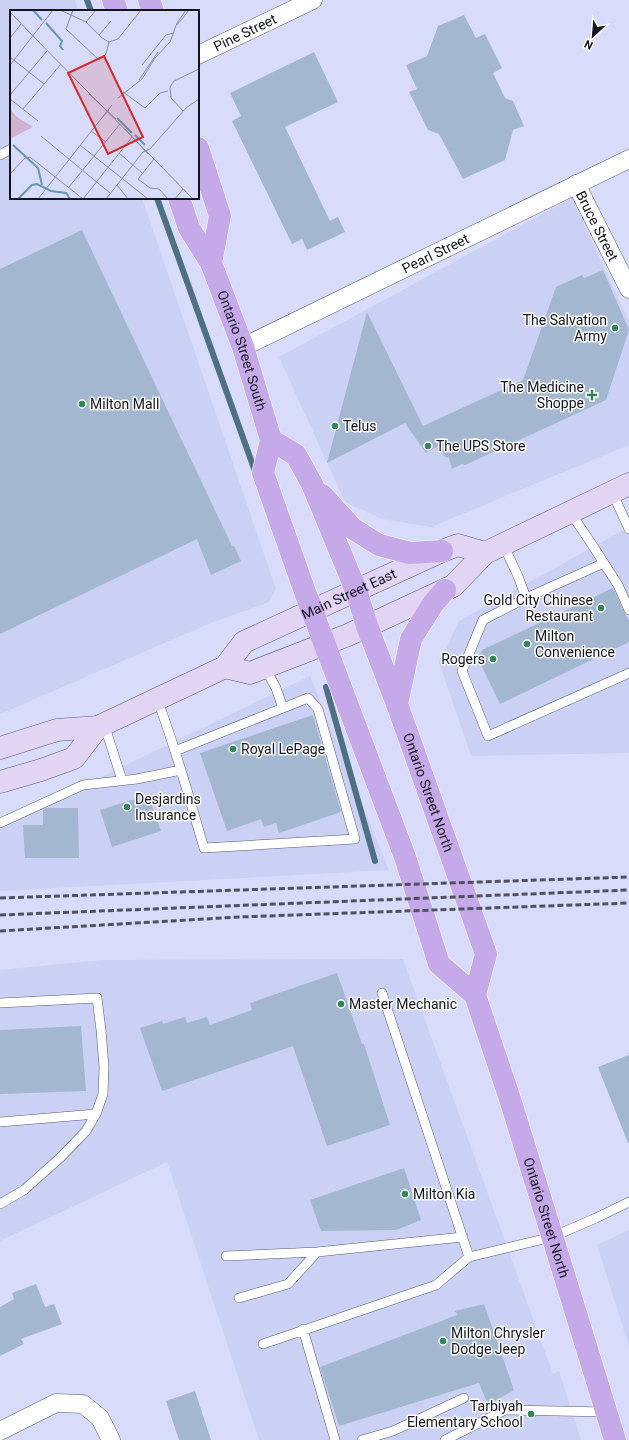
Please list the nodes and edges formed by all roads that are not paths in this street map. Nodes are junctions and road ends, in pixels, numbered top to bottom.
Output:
1 (113, 0) edge
2 (150, 0) edge
3 (313, 0) edge
4 (117, 10) edge
5 (153, 10) edge
6 (199, 55) edge
7 (10, 150) edge
8 (199, 151) edge
9 (0, 155) edge
10 (629, 160) edge
11 (576, 184) junction
12 (179, 199) edge
13 (211, 263) junction
14 (629, 288) edge
15 (243, 347) junction
16 (271, 440) junction
17 (312, 484) junction
18 (620, 488) edge
19 (570, 512) junction
20 (629, 529) edge
21 (494, 548) junction
22 (442, 551) junction
23 (604, 564) junction
24 (356, 590) junction
25 (445, 590) junction
26 (526, 598) junction
27 (313, 610) junction
28 (629, 610) edge
29 (367, 626) junction
30 (326, 643) junction
31 (264, 667) junction
32 (225, 668) junction
33 (629, 673) edge
34 (157, 699) junction
35 (397, 704) junction
36 (283, 708) junction
37 (101, 726) junction
38 (0, 748) edge
39 (175, 751) junction
40 (181, 770) junction
41 (122, 780) junction
42 (0, 782) edge
43 (0, 823) edge
44 (382, 993) dead end
45 (475, 995) junction
46 (0, 1003) edge
47 (96, 1114) junction
48 (0, 1122) edge
49 (629, 1202) edge
50 (0, 1204) edge
51 (462, 1236) junction
52 (552, 1237) junction
53 (318, 1252) junction
54 (226, 1256) dead end
55 (469, 1257) junction
56 (239, 1298) dead end
57 (303, 1329) junction
58 (263, 1344) dead end
59 (464, 1398) dead end
60 (606, 1412) junction
61 (0, 1431) edge
62 (394, 1436) edge
63 (111, 1440) edge
64 (335, 1440) edge
65 (362, 1440) edge
66 (445, 1440) edge
67 (615, 1440) edge

1 - 4 main road
2 - 5 main road
3 - 6 street, Pine Street
7 - 9 lane
8 - 13 main road
10 - 11 street, Pearl Street
11 - 14 street, Bruce Street
11 - 15 street, Pearl Street
12 - 13 main road, Ontario Street South
13 - 15 main road, Ontario Street South
15 - 16 main road, Ontario Street South
16 - 17 main road
16 - 27 main road
17 - 22 main road
17 - 24 main road
18 - 19 main road
18 - 20 lane
19 - 21 main road
19 - 23 lane
21 - 22 main road, Main Street East
21 - 25 main road
21 - 26 lane
22 - 24 main road, Main Street East
23 - 26 lane
23 - 28 lane
24 - 27 main road, Main Street East
24 - 29 main road, Ontario Street North
25 - 29 main road
25 - 35 main road
26 - 33 lane
27 - 30 main road, Ontario Street North
27 - 32 main road, Main Street East
29 - 30 main road
29 - 35 main road, Ontario Street North
30 - 31 main road
30 - 45 main road, Ontario Street North
31 - 32 main road
31 - 36 lane
32 - 34 main road, Main Street East
34 - 37 main road, Main Street East
34 - 39 lane
35 - 45 main road, Ontario Street North
36 - 39 lane
36 - 40 lane
37 - 38 main road, Main Street East
37 - 41 lane
37 - 42 main road, Main Street East
39 - 40 lane
40 - 41 lane
41 - 43 lane
44 - 51 lane
45 - 52 main road, Ontario Street North
46 - 47 lane
47 - 48 lane
47 - 50 lane
49 - 52 lane
51 - 53 lane
51 - 55 lane
52 - 55 lane
52 - 60 main road, Ontario Street North
53 - 54 lane
53 - 56 lane
55 - 57 lane
57 - 58 lane
57 - 64 lane
59 - 62 lane
60 - 66 lane
60 - 67 main road, Ontario Street North
61 - 63 street
62 - 65 lane

